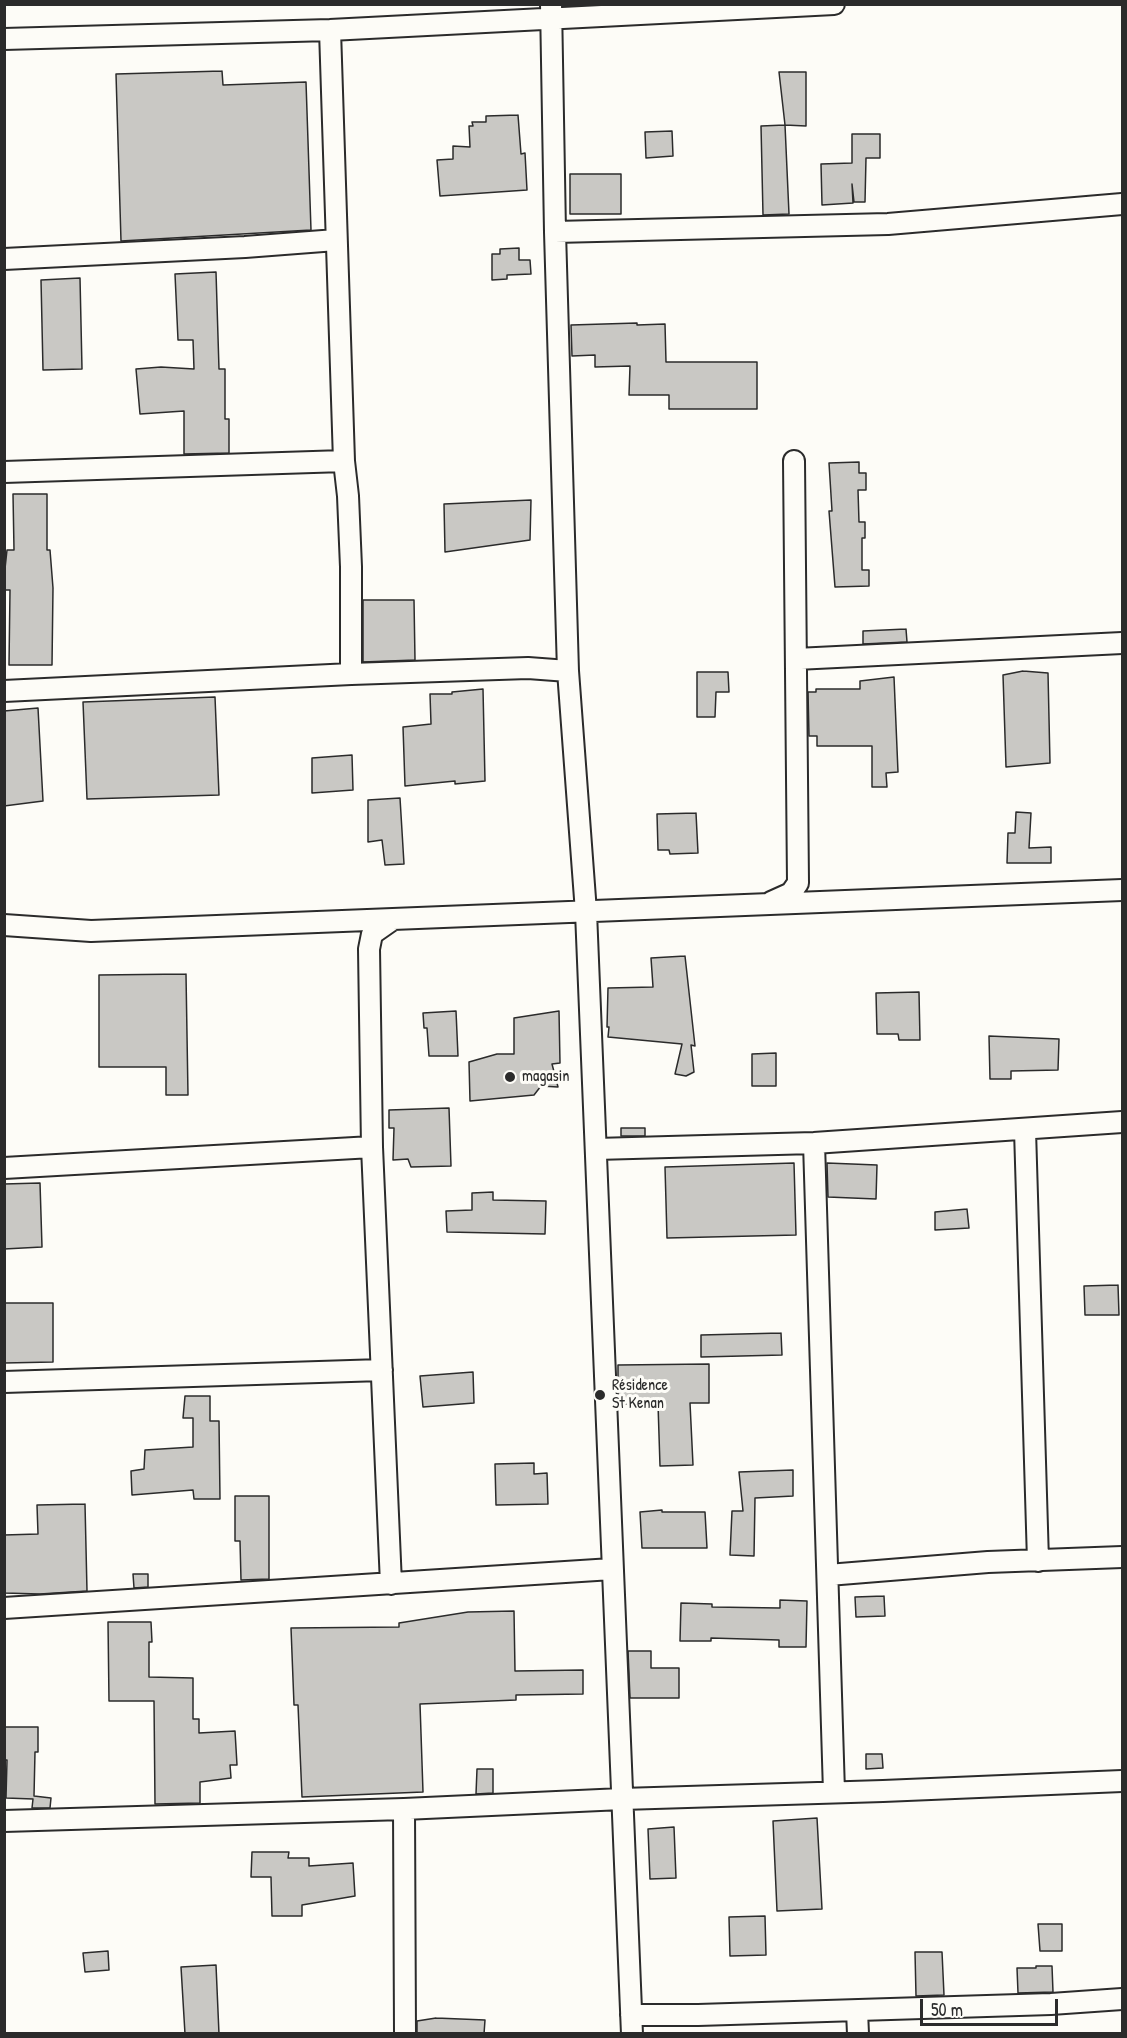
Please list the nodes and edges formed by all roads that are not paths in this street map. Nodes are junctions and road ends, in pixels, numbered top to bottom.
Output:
1 (834, 4) edge
2 (773, 6) edge
3 (551, 11) edge
4 (330, 30) junction
5 (4, 39) edge
6 (1122, 204) edge
7 (555, 232) junction
8 (336, 240) junction
9 (4, 258) edge
10 (344, 461) junction
11 (794, 461) dead end
12 (4, 472) edge
13 (1122, 643) edge
14 (796, 659) junction
15 (568, 670) junction
16 (351, 674) junction
17 (4, 691) edge
18 (1122, 890) edge
19 (766, 905) junction
20 (586, 912) junction
21 (393, 920) junction
22 (4, 925) edge
23 (1122, 1122) edge
24 (1025, 1130) junction
25 (814, 1143) junction
26 (372, 1147) junction
27 (596, 1149) junction
28 (4, 1168) edge
29 (382, 1370) junction
30 (4, 1382) edge
31 (1122, 1557) edge
32 (1038, 1561) junction
33 (612, 1569) junction
34 (828, 1575) junction
35 (391, 1584) junction
36 (4, 1608) edge
37 (1122, 1780) edge
38 (834, 1792) junction
39 (622, 1799) junction
40 (404, 1809) junction
41 (4, 1821) edge
42 (1122, 1999) edge
43 (857, 2010) junction
44 (631, 2024) edge
45 (405, 2034) edge
46 (858, 2034) edge

1 - 2 street
2 - 3 street
3 - 4 street
3 - 7 street
4 - 5 street
4 - 8 street
6 - 7 street
7 - 15 street
8 - 9 street
8 - 10 street
10 - 12 street
10 - 16 street
11 - 14 street
13 - 14 street
14 - 19 street
15 - 16 street
15 - 20 street
16 - 17 street
18 - 19 street
19 - 20 street
20 - 21 street
20 - 27 street
21 - 22 street
21 - 26 street
23 - 24 street
24 - 25 street
24 - 32 street
25 - 27 street
25 - 34 street
26 - 28 street
26 - 29 street
27 - 33 street
29 - 30 street
29 - 35 street
31 - 32 street
32 - 34 street
33 - 35 street
33 - 39 street
34 - 38 street
35 - 36 street
37 - 38 street
38 - 39 street
39 - 40 street
39 - 44 street
40 - 41 street
40 - 45 street
42 - 43 street
43 - 44 street
43 - 46 street

